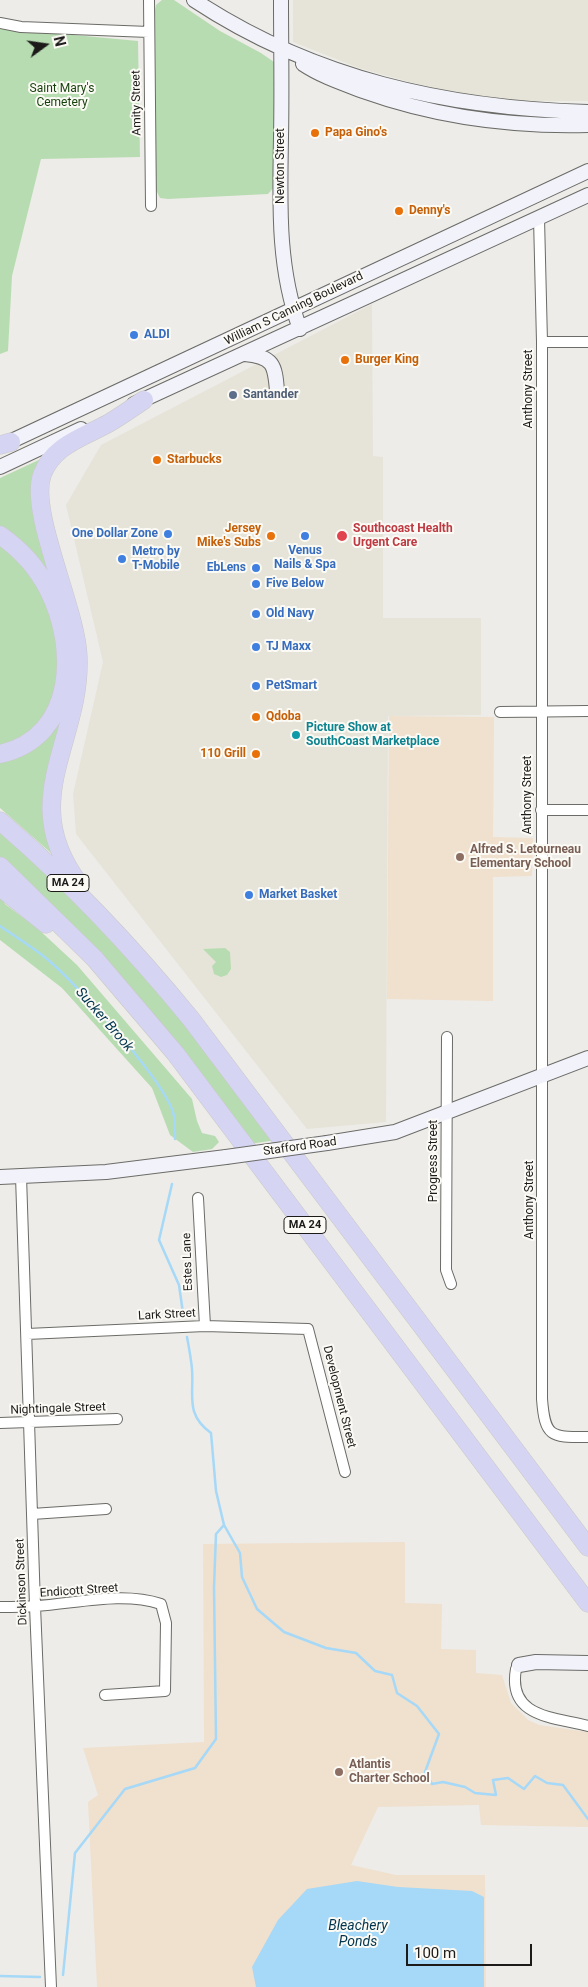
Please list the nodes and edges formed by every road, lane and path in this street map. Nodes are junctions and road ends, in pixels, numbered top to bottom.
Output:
1 (149, 0) edge
2 (194, 0) edge
3 (282, 0) edge
4 (0, 23) edge
5 (149, 32) junction
6 (282, 50) junction
7 (442, 99) junction
8 (548, 111) junction
9 (588, 112) edge
10 (438, 113) junction
11 (588, 125) edge
12 (546, 126) junction
13 (582, 173) edge
14 (588, 195) edge
15 (151, 206) dead end
16 (540, 218) junction
17 (292, 309) junction
18 (300, 329) junction
19 (542, 342) junction
20 (588, 342) edge
21 (244, 354) junction
22 (277, 391) dead end
23 (144, 400) junction
24 (4, 444) edge
25 (0, 467) edge
26 (0, 535) edge
27 (541, 711) junction
28 (588, 711) edge
29 (500, 712) dead end
30 (0, 754) edge
31 (540, 810) junction
32 (588, 810) edge
33 (0, 821) edge
34 (0, 866) edge
35 (0, 887) edge
36 (132, 950) junction
37 (447, 1036) dead end
38 (588, 1058) edge
39 (193, 1077) junction
40 (542, 1078) junction
41 (446, 1113) junction
42 (21, 1176) junction
43 (0, 1177) edge
44 (198, 1198) dead end
45 (451, 1284) dead end
46 (205, 1326) junction
47 (308, 1329) joint
48 (27, 1334) junction
49 (116, 1419) dead end
50 (30, 1422) junction
51 (0, 1423) edge
52 (588, 1437) edge
53 (344, 1472) dead end
54 (106, 1509) dead end
55 (32, 1514) junction
56 (588, 1547) edge
57 (588, 1603) edge
58 (35, 1606) junction
59 (0, 1607) edge
60 (588, 1663) edge
61 (519, 1665) joint
62 (105, 1695) dead end
63 (588, 1726) edge
64 (51, 1987) edge

1 - 5 street, Amity Street
2 - 6 main road
3 - 6 main road, Newton Street
4 - 5 street
5 - 15 street, Amity Street
6 - 7 main road
6 - 10 main road
6 - 17 main road, Newton Street
7 - 8 main road
7 - 10 main road
8 - 9 main road
8 - 12 main road
10 - 12 main road
11 - 12 main road
13 - 16 main road
13 - 17 main road, William S Canning Boulevard
14 - 16 main road, William S Canning Boulevard
16 - 18 main road, William S Canning Boulevard
16 - 19 street, Anthony Street
17 - 18 main road, Newton Street
17 - 24 main road, William S Canning Boulevard
18 - 21 main road, William S Canning Boulevard
19 - 20 street
19 - 27 street, Anthony Street
21 - 22 main road
21 - 23 main road, William S Canning Boulevard
23 - 25 main road, William S Canning Boulevard
23 - 36 highway
26 - 30 highway
27 - 28 street
27 - 29 street
27 - 31 street, Anthony Street
31 - 32 street
31 - 40 street, Anthony Street
33 - 36 highway, MA 24
34 - 39 highway, MA 24
35 - 39 highway
36 - 56 highway, MA 24
37 - 41 street, Progress Street
38 - 40 main road, Stafford Road
39 - 57 highway, MA 24
40 - 41 main road, Stafford Road
40 - 52 street, Anthony Street
41 - 42 main road, Stafford Road, bridge
41 - 45 street, Progress Street
42 - 43 main road, Stafford Road
42 - 48 street, Dickinson Street
44 - 46 street, Estes Lane
46 - 47 street, Lark Street
46 - 48 street, Lark Street
47 - 53 street, Development Street
48 - 50 street, Dickinson Street
49 - 50 street, Nightingale Street
50 - 51 street, Nightingale Street
50 - 55 street, Dickinson Street
54 - 55 street
55 - 58 street, Dickinson Street
58 - 59 street, Endicott Street
58 - 62 street, Endicott Street
58 - 64 street, Dickinson Street
60 - 61 main road
61 - 63 street

